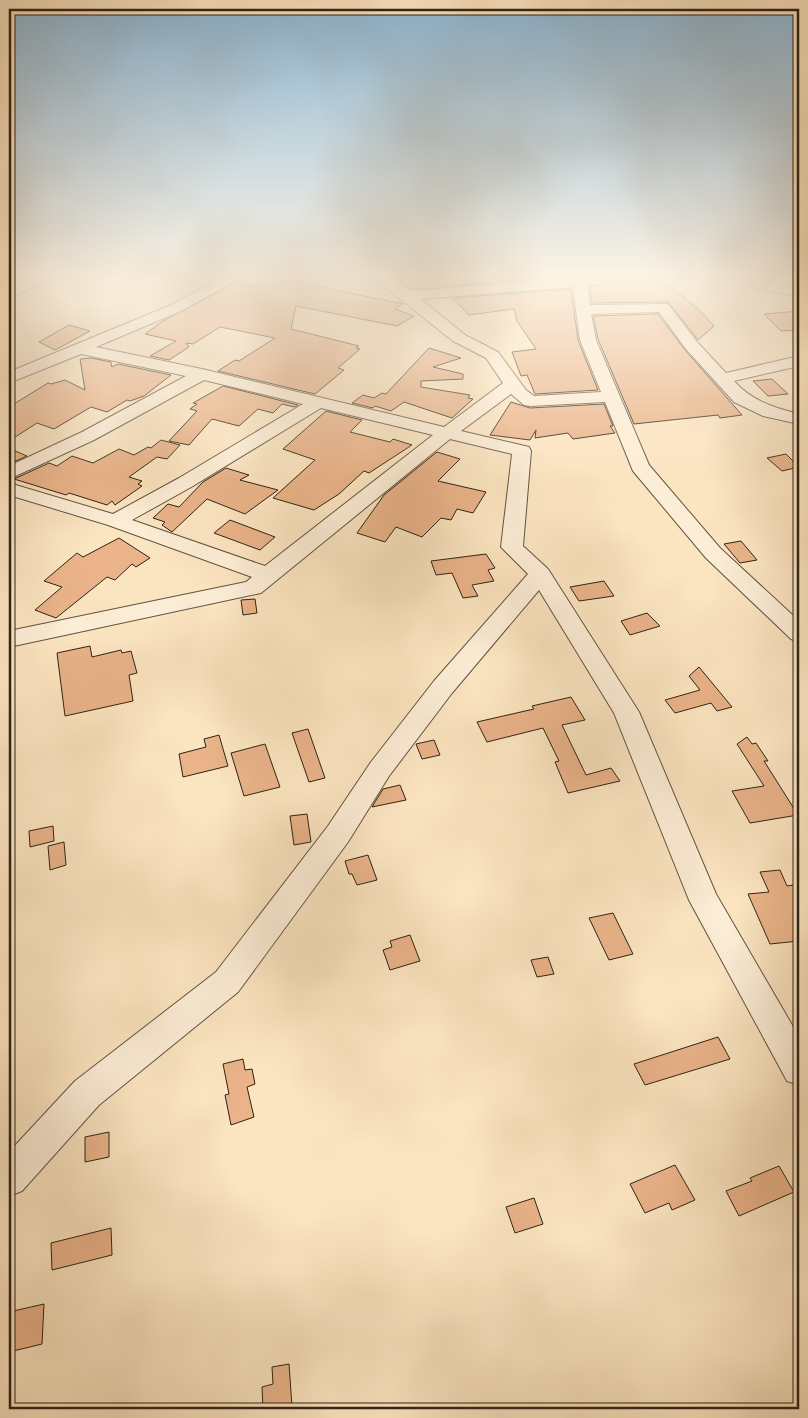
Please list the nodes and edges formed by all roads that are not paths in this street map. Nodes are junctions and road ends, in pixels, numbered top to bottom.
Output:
1 (84, 345) edge
2 (473, 345) edge
3 (590, 345) edge
4 (691, 345) edge
5 (77, 348) junction
6 (799, 361) edge
7 (202, 374) junction
8 (9, 378) edge
9 (723, 379) junction
10 (513, 384) junction
11 (610, 397) junction
12 (317, 403) junction
13 (799, 419) edge
14 (448, 432) junction
15 (9, 472) edge
16 (9, 489) edge
17 (115, 521) junction
18 (540, 574) junction
19 (268, 575) junction
20 (799, 634) edge
21 (9, 639) edge
22 (799, 1069) edge
23 (9, 1178) edge

1 - 5 street
2 - 10 street
3 - 11 street
4 - 9 street
5 - 7 street
5 - 8 street
6 - 9 street
7 - 12 street
7 - 15 street
9 - 13 street
10 - 11 street
10 - 14 street
11 - 20 street
12 - 14 street
12 - 17 street
14 - 18 street
14 - 19 street
16 - 17 street
17 - 19 street
18 - 22 street
18 - 23 street
19 - 21 street

